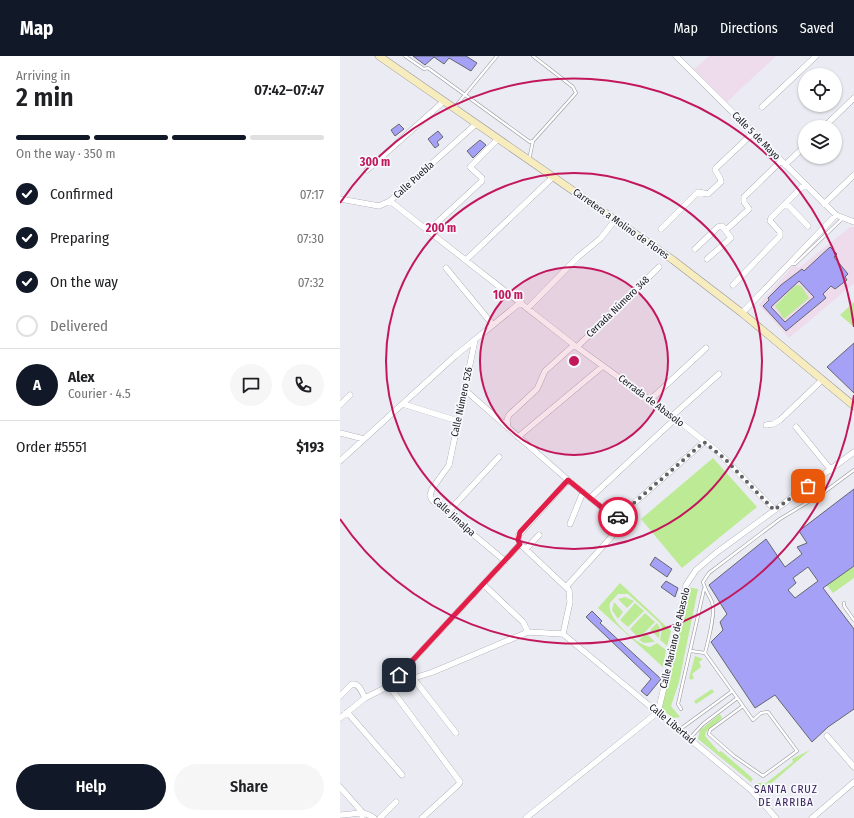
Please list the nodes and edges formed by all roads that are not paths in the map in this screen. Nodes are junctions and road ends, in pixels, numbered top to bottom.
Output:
1 (379, 56) edge
2 (404, 56) edge
3 (497, 56) edge
4 (533, 56) edge
5 (676, 56) edge
6 (816, 56) edge
7 (465, 94) junction
8 (854, 98) edge
9 (443, 102) junction
10 (762, 107) dead end
11 (454, 108) junction
12 (831, 120) edge
13 (476, 124) junction
14 (753, 134) junction
15 (498, 139) junction
16 (533, 141) junction
17 (798, 151) edge
18 (529, 160) junction
19 (783, 163) junction
20 (367, 170) dead end
21 (854, 175) edge
22 (553, 177) junction
23 (804, 185) junction
24 (340, 199) edge
25 (390, 201) junction
26 (786, 203) junction
27 (824, 204) junction
28 (836, 215) junction
29 (842, 218) junction
30 (615, 220) junction
31 (854, 222) edge
32 (808, 226) dead end
33 (661, 229) dead end
34 (726, 230) junction
35 (428, 231) junction
36 (695, 249) dead end
37 (467, 259) junction
38 (707, 259) dead end
39 (786, 265) junction
40 (659, 267) dead end
41 (446, 268) dead end
42 (733, 285) dead end
43 (521, 302) junction
44 (528, 308) junction
45 (742, 313) junction
46 (493, 325) junction
47 (475, 340) junction
48 (576, 346) junction
49 (706, 348) dead end
50 (603, 366) junction
51 (719, 374) dead end
52 (822, 380) junction
53 (465, 390) junction
54 (350, 395) dead end
55 (650, 400) junction
56 (403, 404) junction
57 (340, 406) edge
58 (854, 406) edge
59 (673, 417) junction
60 (458, 421) junction
61 (766, 425) dead end
62 (796, 427) dead end
63 (508, 428) junction
64 (340, 433) edge
65 (518, 437) junction
66 (364, 439) junction
67 (704, 442) junction
68 (854, 452) edge
69 (499, 458) dead end
70 (340, 461) edge
71 (449, 465) joint
72 (831, 470) junction
73 (854, 470) edge
74 (568, 480) junction
75 (583, 492) junction
76 (590, 498) junction
77 (774, 510) junction
78 (448, 512) junction
79 (616, 519) junction
80 (570, 524) dead end
81 (539, 535) dead end
82 (520, 544) junction
83 (526, 549) junction
84 (505, 561) junction
85 (484, 585) junction
86 (566, 587) junction
87 (704, 588) junction
88 (844, 603) dead end
89 (854, 620) edge
90 (528, 632) junction
91 (563, 634) junction
92 (691, 651) junction
93 (705, 653) junction
94 (413, 678) junction
95 (389, 686) junction
96 (731, 692) junction
97 (340, 696) edge
98 (365, 698) junction
99 (736, 699) junction
100 (743, 706) junction
101 (681, 709) dead end
102 (348, 712) junction
103 (658, 712) junction
104 (340, 718) edge
105 (679, 730) junction
106 (456, 733) dead end
107 (827, 736) dead end
108 (690, 738) junction
109 (854, 767) edge
110 (402, 775) dead end
111 (854, 782) edge
112 (340, 787) edge
113 (396, 802) dead end
114 (340, 815) edge
115 (362, 815) edge
116 (374, 818) edge
117 (380, 818) edge
118 (422, 818) edge
119 (526, 818) edge
120 (776, 818) edge
121 (812, 818) edge

1 - 9 main road, Carretera a Molino de Flores
2 - 7 lane
3 - 7 lane
4 - 16 lane
5 - 14 street, Calle 5 de Mayo
6 - 10 street
7 - 11 lane
7 - 16 lane
8 - 12 street
9 - 11 main road, Carretera a Molino de Flores
9 - 20 street
11 - 13 main road, Carretera a Molino de Flores
13 - 15 main road, Carretera a Molino de Flores
13 - 25 street, Calle Puebla
14 - 19 street, Calle 5 de Mayo
14 - 33 street
15 - 18 main road, Carretera a Molino de Flores
15 - 35 street
16 - 18 lane
17 - 19 street
18 - 22 main road, Carretera a Molino de Flores
19 - 23 street, Calle 5 de Mayo
19 - 34 street
21 - 27 street
22 - 30 main road, Carretera a Molino de Flores
22 - 37 street
23 - 26 street
23 - 27 street, Calle 5 de Mayo
24 - 25 street, Calle Puebla
25 - 35 street, Cerrada de Abasolo
26 - 32 street
26 - 42 street
27 - 28 street, Calle 5 de Mayo
28 - 29 street, Calle 5 de Mayo
28 - 39 street
29 - 31 street, Calle 5 de Mayo
29 - 39 lane
30 - 44 street
30 - 45 main road, Carretera a Molino de Flores
34 - 36 street
34 - 38 street
35 - 37 street, Cerrada de Abasolo
37 - 43 street, Cerrada de Abasolo
39 - 45 street
40 - 48 street, Cerrada Número 348
41 - 46 street
43 - 44 street, Cerrada de Abasolo
43 - 46 street
44 - 48 street, Cerrada de Abasolo
45 - 52 main road, Carretera a Molino de Flores
46 - 47 street
47 - 53 street, Calle Número 526
47 - 56 street
48 - 50 street, Cerrada de Abasolo
48 - 63 street, Cerrada Número 348
49 - 55 street
50 - 55 street, Cerrada de Abasolo
50 - 65 street
51 - 59 street
52 - 58 main road, Carretera a Molino de Flores
52 - 61 street
53 - 60 street, Calle Número 526
53 - 63 street
54 - 57 street
55 - 59 street, Cerrada de Abasolo
56 - 60 street
56 - 66 street
59 - 67 street, Cerrada de Abasolo
59 - 76 street
60 - 71 street, Calle Número 526
62 - 72 street
63 - 65 street
64 - 66 street
65 - 74 street
66 - 70 street
67 - 77 street, Cerrada de Abasolo
67 - 79 street
68 - 72 street, Calle Mariano de Abasolo
69 - 78 street
71 - 78 street, Calle Jimalpa
72 - 77 street, Calle Mariano de Abasolo
73 - 87 lane
74 - 75 street
74 - 82 street
75 - 76 street
75 - 80 street
76 - 79 street
77 - 103 street, Calle Mariano de Abasolo
78 - 84 street, Calle Jimalpa
79 - 86 street
81 - 83 street
82 - 83 street
82 - 84 street
83 - 86 street
84 - 85 street
85 - 90 street
85 - 95 street
86 - 91 street
87 - 92 lane
87 - 93 lane
88 - 89 lane
90 - 91 street
90 - 94 street
91 - 103 street, Calle Libertad
92 - 93 lane
92 - 101 lane
93 - 96 lane
94 - 95 street
94 - 106 street
95 - 98 street
95 - 118 street
96 - 99 lane
96 - 105 lane
97 - 98 street
98 - 102 street
99 - 100 lane
99 - 108 lane
100 - 100 lane
102 - 104 street
102 - 110 street
103 - 105 street, Calle Libertad
103 - 119 street
105 - 108 street, Calle Libertad
107 - 109 street
108 - 120 street, Calle Libertad
111 - 121 street
112 - 115 street
113 - 117 street
114 - 115 street
115 - 116 street

